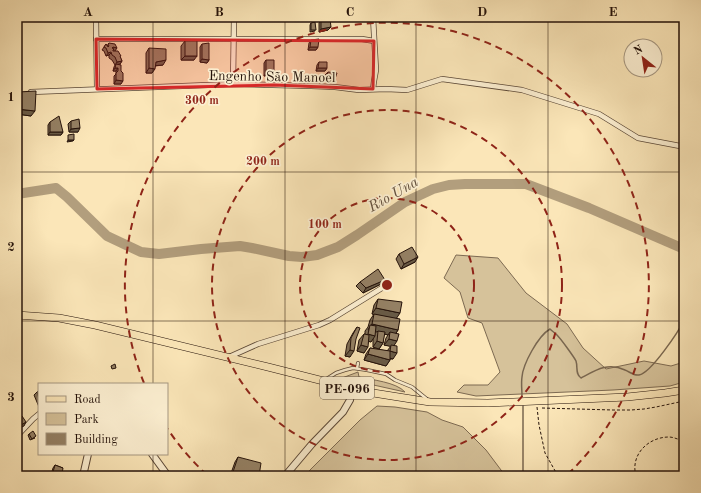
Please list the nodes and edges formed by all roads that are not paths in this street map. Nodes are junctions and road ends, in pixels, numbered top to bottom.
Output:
1 (96, 17) edge
2 (234, 17) edge
3 (373, 17) edge
4 (96, 39) junction
5 (234, 39) junction
6 (374, 41) junction
7 (233, 84) junction
8 (97, 89) junction
9 (373, 89) junction
10 (25, 92) edge
11 (684, 146) edge
12 (390, 283) dead end
13 (17, 315) edge
14 (230, 357) junction
15 (358, 363) dead end
16 (357, 368) junction
17 (322, 381) junction
18 (352, 389) junction
19 (684, 390) edge
20 (430, 402) junction
21 (38, 415) edge
22 (17, 436) edge
23 (88, 455) edge
24 (153, 455) edge
25 (83, 476) edge
26 (168, 476) edge
27 (285, 476) edge

1 - 4 street
2 - 5 street
3 - 6 street
4 - 5 street
4 - 8 street
5 - 6 street
5 - 7 street
6 - 9 street
7 - 8 street, Engenho São Manoel
7 - 9 street, Engenho São Manoel
8 - 10 street, Engenho São Manoel
9 - 11 street, Engenho São Manoel
12 - 14 street
13 - 14 main road, PE-096
14 - 17 main road, PE-096
15 - 16 lane
16 - 17 lane
16 - 20 lane
17 - 18 main road, PE-096
18 - 20 main road, PE-096
18 - 27 street
19 - 20 main road, PE-096
21 - 22 street
23 - 25 street
24 - 26 street

